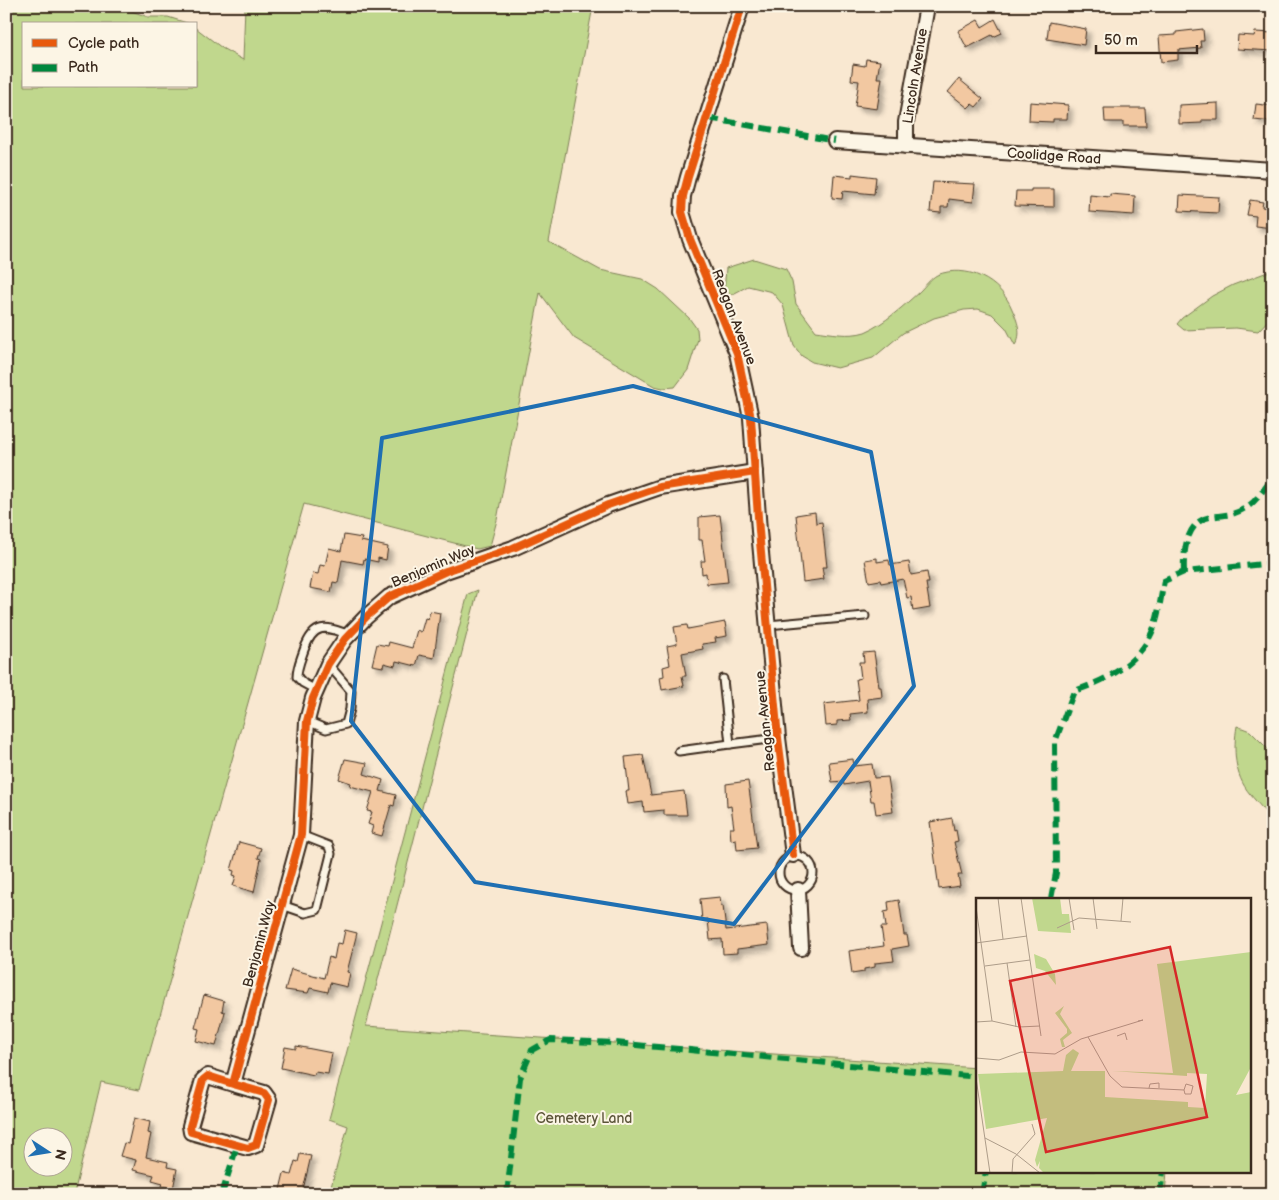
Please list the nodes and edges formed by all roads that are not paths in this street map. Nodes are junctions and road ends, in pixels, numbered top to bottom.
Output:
1 (742, 6) edge
2 (927, 6) edge
3 (835, 141) dead end
4 (906, 146) junction
5 (1273, 170) edge
6 (755, 472) junction
7 (865, 616) dead end
8 (768, 625) junction
9 (350, 635) junction
10 (328, 664) junction
11 (723, 679) dead end
12 (316, 690) junction
13 (307, 721) junction
14 (778, 738) junction
15 (730, 744) junction
16 (679, 751) dead end
17 (302, 835) junction
18 (793, 855) junction
19 (798, 890) junction
20 (282, 904) junction
21 (801, 948) dead end
22 (233, 1084) junction

1 - 6 street, Reagan Avenue
2 - 4 street, Lincoln Avenue
3 - 4 street, Coolidge Road
4 - 5 street, Coolidge Road
6 - 8 street, Reagan Avenue
6 - 9 street, Benjamin Way
7 - 8 lane
8 - 14 street, Reagan Avenue
9 - 10 street, Benjamin Way
9 - 12 lane
10 - 12 street, Benjamin Way
10 - 13 lane
11 - 15 lane
12 - 13 street, Benjamin Way
13 - 17 street, Benjamin Way
14 - 15 lane
14 - 18 street, Reagan Avenue
15 - 16 lane
17 - 20 street, Benjamin Way
17 - 20 lane
18 - 19 lane
18 - 19 lane
19 - 21 street
20 - 22 street, Benjamin Way
22 - 22 street

